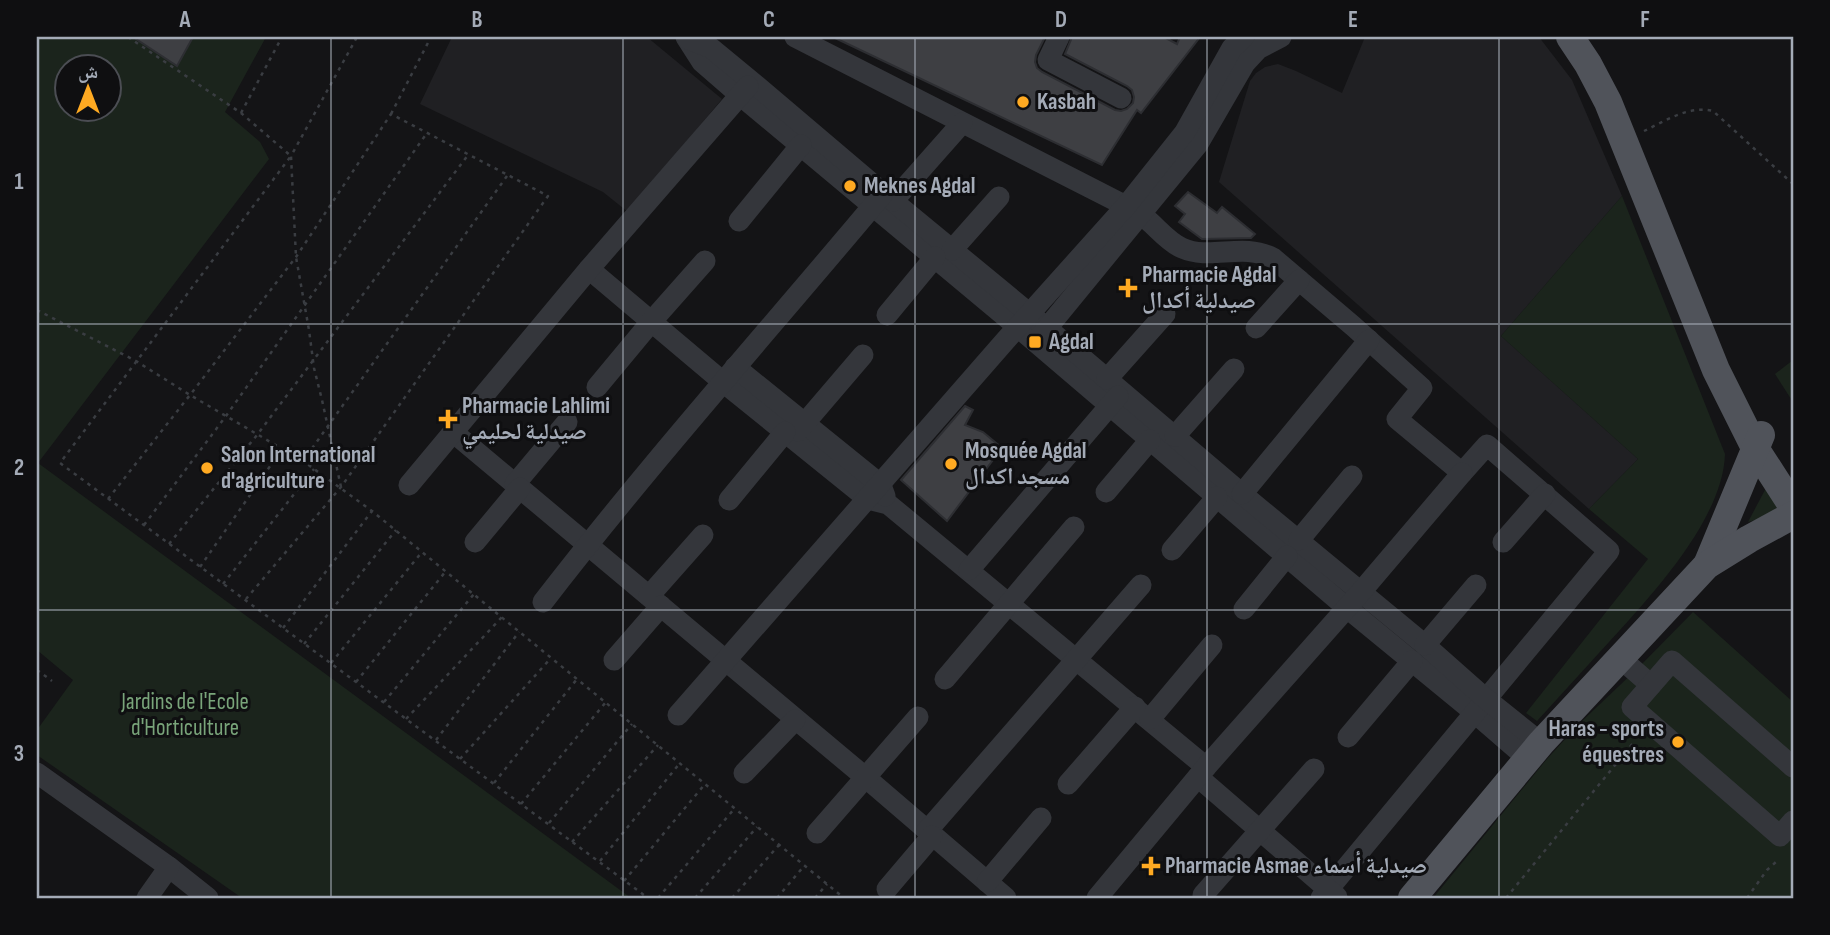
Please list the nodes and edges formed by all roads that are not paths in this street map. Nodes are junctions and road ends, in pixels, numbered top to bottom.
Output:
1 (795, 37) edge
2 (1059, 37) edge
3 (1244, 37) edge
4 (1280, 37) edge
5 (1570, 37) edge
6 (1587, 37) edge
7 (687, 38) edge
8 (746, 88) junction
9 (1121, 98) dead end
10 (962, 124) junction
11 (801, 145) junction
12 (999, 197) dead end
13 (883, 200) junction
14 (1133, 210) junction
15 (739, 221) dead end
16 (944, 253) junction
17 (705, 261) dead end
18 (589, 269) junction
19 (1298, 280) junction
20 (887, 314) dead end
21 (1165, 314) dead end
22 (651, 322) junction
23 (1033, 328) junction
24 (1256, 328) dead end
25 (1369, 340) junction
26 (863, 355) dead end
27 (1234, 369) dead end
28 (729, 374) junction
29 (597, 387) dead end
30 (1113, 392) junction
31 (567, 422) dead end
32 (794, 431) junction
33 (454, 433) junction
34 (1175, 436) junction
35 (1150, 440) junction
36 (1758, 440) junction
37 (1462, 473) junction
38 (1352, 476) dead end
39 (1793, 480) edge
40 (409, 485) dead end
41 (518, 486) junction
42 (1106, 492) dead end
43 (1242, 494) junction
44 (1545, 494) junction
45 (879, 496) junction
46 (1217, 497) junction
47 (729, 500) dead end
48 (1793, 507) edge
49 (1793, 514) edge
50 (1074, 527) dead end
51 (703, 535) dead end
52 (1793, 537) edge
53 (1749, 539) junction
54 (475, 541) dead end
55 (1503, 541) dead end
56 (588, 544) junction
57 (1293, 548) junction
58 (1172, 550) dead end
59 (1707, 565) junction
60 (969, 570) junction
61 (1141, 584) dead end
62 (1476, 585) dead end
63 (1353, 600) junction
64 (655, 601) junction
65 (543, 603) dead end
66 (1009, 603) junction
67 (1244, 609) dead end
68 (1212, 645) dead end
69 (1419, 653) junction
70 (1076, 658) junction
71 (1620, 658) junction
72 (614, 660) dead end
73 (726, 662) junction
74 (945, 679) dead end
75 (1651, 685) junction
76 (1480, 706) junction
77 (1142, 713) junction
78 (678, 715) dead end
79 (918, 718) dead end
80 (795, 720) junction
81 (1348, 737) dead end
82 (1534, 751) junction
83 (1793, 767) edge
84 (1314, 769) dead end
85 (1202, 772) junction
86 (37, 773) edge
87 (744, 773) dead end
88 (865, 778) junction
89 (1068, 784) dead end
90 (1041, 818) dead end
91 (1793, 821) edge
92 (1260, 829) junction
93 (817, 833) dead end
94 (929, 833) junction
95 (169, 867) junction
96 (887, 889) dead end
97 (995, 892) edge
98 (1203, 895) dead end
99 (1330, 895) edge
100 (147, 898) edge
101 (208, 898) edge
102 (1097, 898) edge
103 (1412, 898) edge

1 - 10 street
2 - 9 street
3 - 14 street
4 - 14 street
5 - 36 main road
6 - 36 main road
7 - 8 street
8 - 11 street
8 - 13 street
8 - 18 street
10 - 13 street
10 - 14 street
11 - 13 street
11 - 15 street
12 - 16 street
13 - 16 street
13 - 28 street
14 - 19 street
14 - 23 street
16 - 20 street
16 - 23 street
17 - 22 street
18 - 22 street
18 - 33 street
19 - 24 street
19 - 25 street
21 - 30 street
22 - 28 street
22 - 29 street
23 - 30 street
23 - 45 street
25 - 37 street
25 - 43 street
26 - 32 street
27 - 34 street
28 - 32 street
28 - 56 street
30 - 34 street
30 - 35 street
30 - 60 street
31 - 41 street
32 - 45 street
32 - 47 street
33 - 40 street
33 - 41 street
34 - 43 street
35 - 42 street
35 - 46 street
36 - 39 main road
36 - 48 main road
36 - 59 main road
37 - 44 street
37 - 63 street
38 - 57 street
41 - 54 street
41 - 56 street
43 - 57 street
44 - 55 street
44 - 76 street
45 - 60 street
45 - 73 street
46 - 57 street
46 - 58 street
49 - 53 main road
50 - 66 street
51 - 64 street
52 - 53 main road
53 - 59 main road
56 - 64 street
56 - 65 street
57 - 63 street
57 - 67 street
59 - 71 main road
60 - 66 street
61 - 70 street
62 - 69 street
63 - 69 street
63 - 85 street
64 - 72 street
64 - 73 street
66 - 70 street
66 - 74 street
68 - 77 street
69 - 76 street
69 - 81 street
70 - 77 street
70 - 94 street
71 - 75 street
71 - 82 main road
73 - 78 street
73 - 80 street
75 - 83 street
75 - 91 street
76 - 82 street
76 - 99 street
77 - 85 street
77 - 89 street
79 - 88 street
80 - 87 street
80 - 88 street
82 - 103 main road
84 - 92 street
85 - 92 street
85 - 102 street
86 - 95 street
88 - 93 street
88 - 94 street
90 - 97 street
92 - 98 street
92 - 99 street
94 - 96 street
94 - 97 street
95 - 100 street
95 - 101 street

